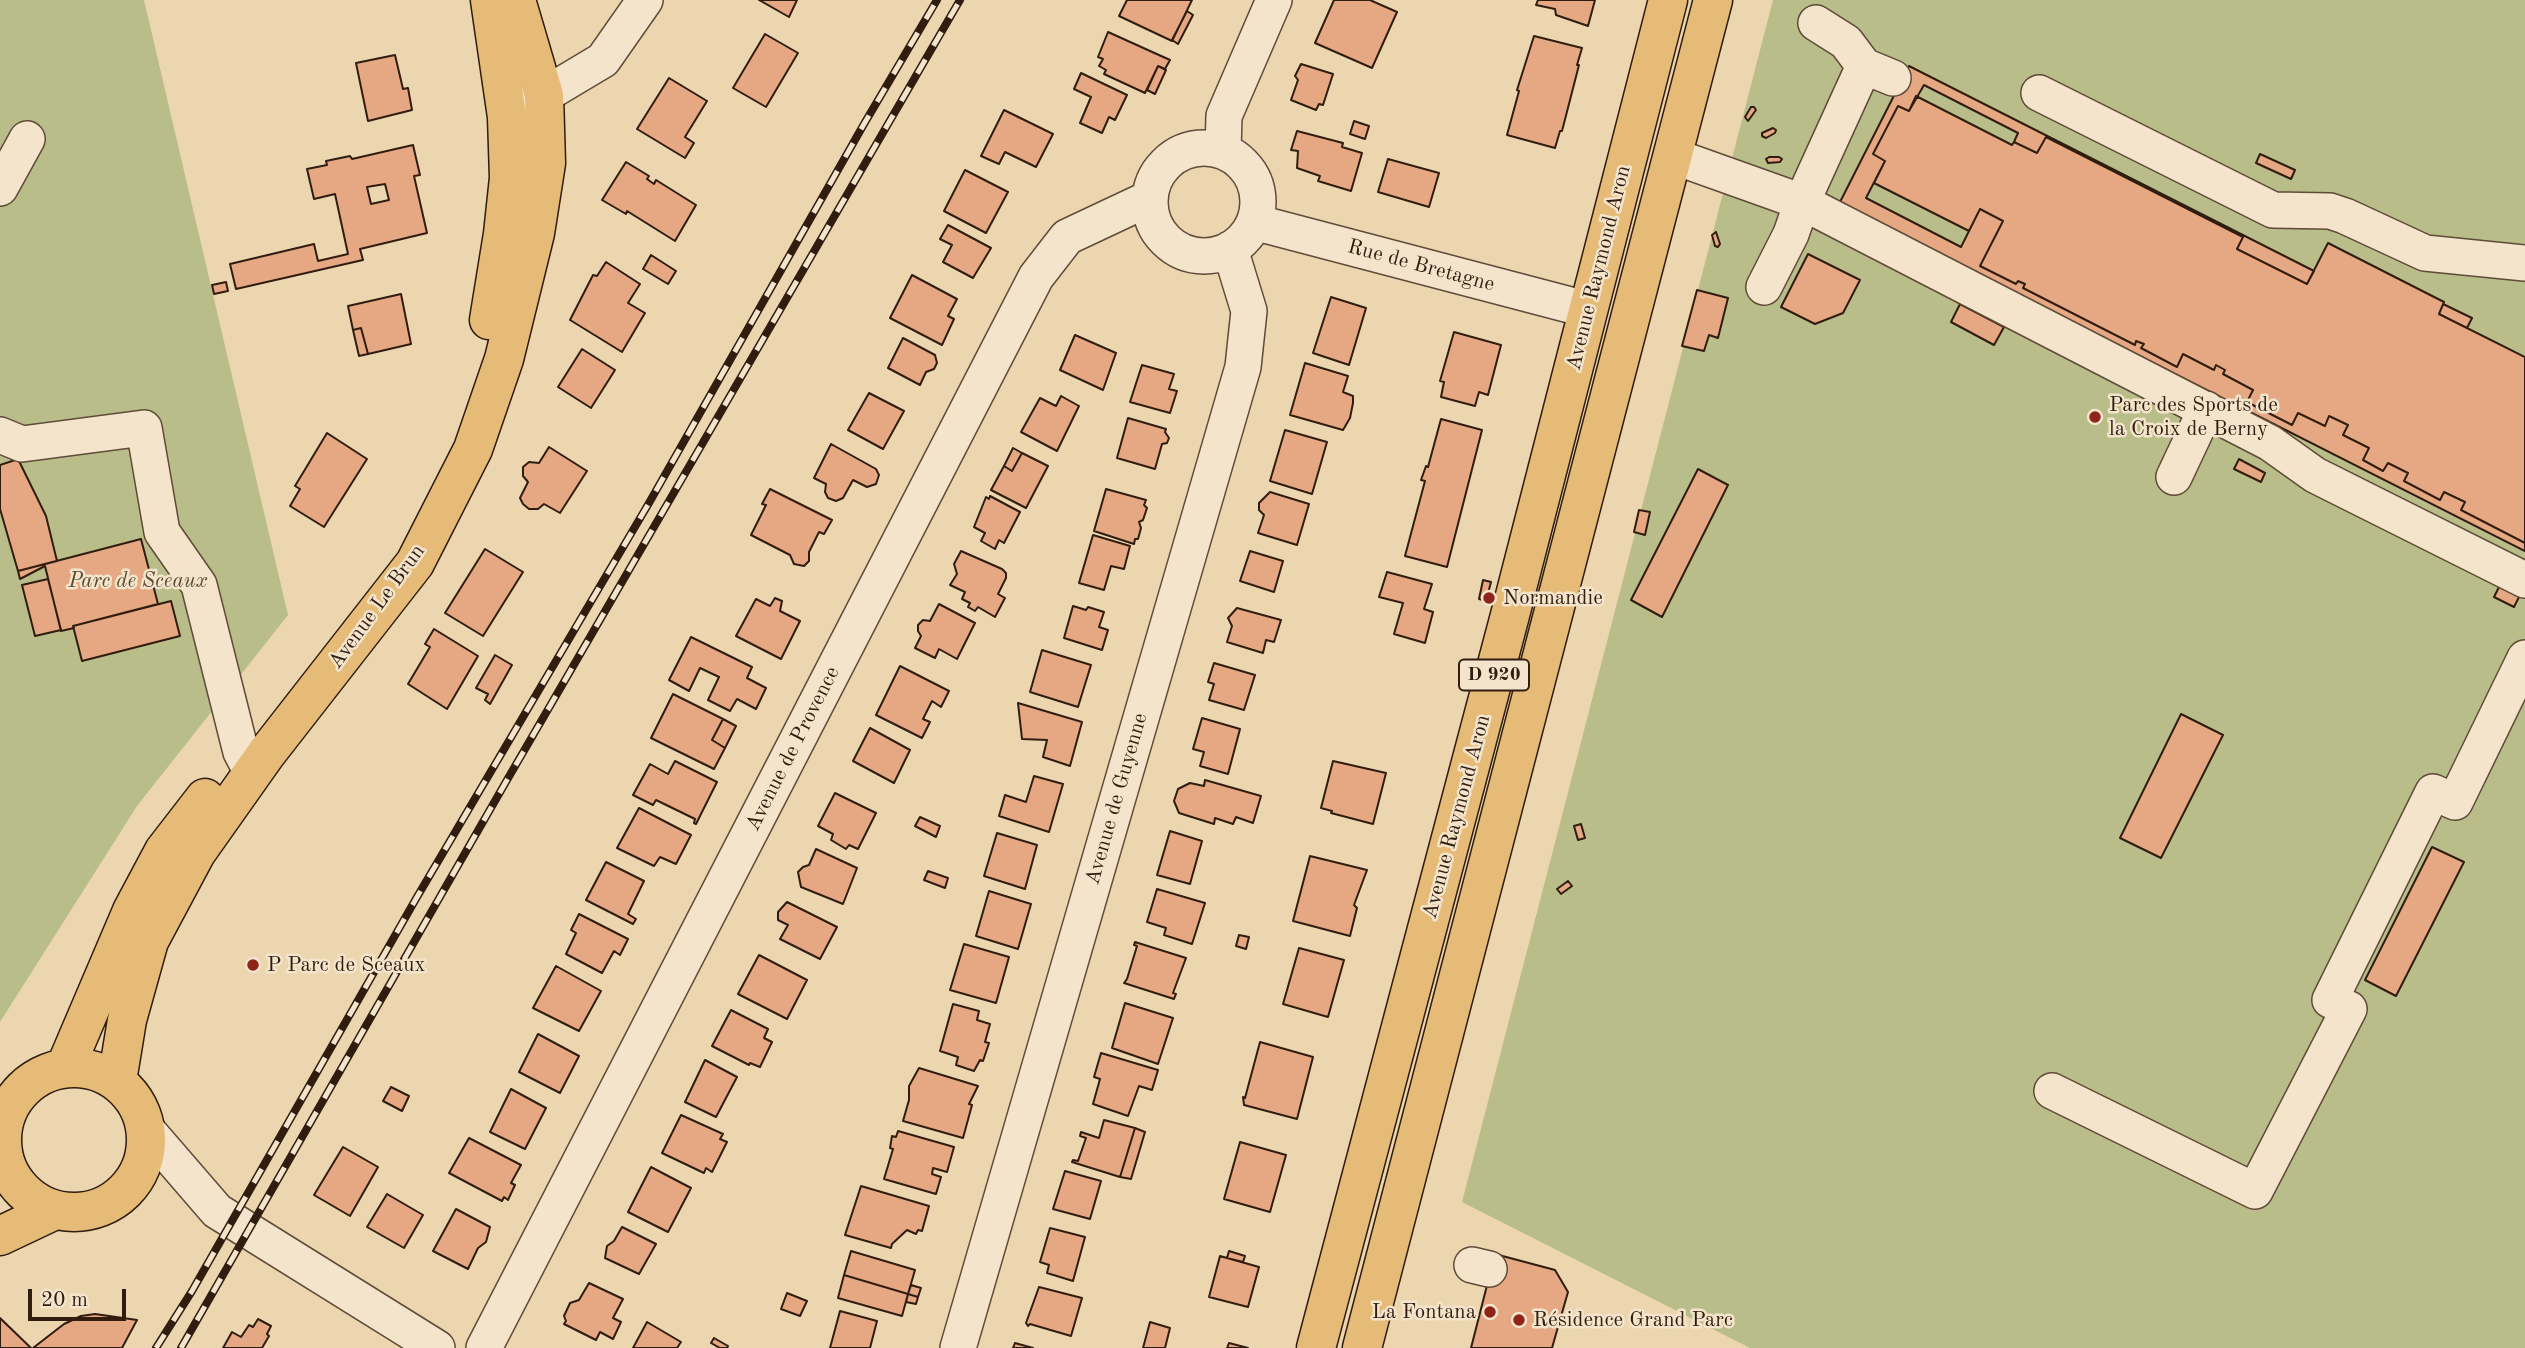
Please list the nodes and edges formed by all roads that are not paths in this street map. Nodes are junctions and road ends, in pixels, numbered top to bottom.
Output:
1 (490, 0) edge
2 (516, 0) edge
3 (645, 0) edge
4 (1274, 0) edge
5 (1668, 0) edge
6 (1713, 0) edge
7 (1816, 23) dead end
8 (2039, 93) dead end
9 (544, 95) junction
10 (507, 117) junction
11 (27, 139) dead end
12 (1223, 151) junction
13 (1673, 156) junction
14 (0, 188) edge
15 (1150, 198) junction
16 (1802, 202) junction
17 (1254, 222) junction
18 (1230, 249) junction
19 (2525, 263) edge
20 (1764, 287) dead end
21 (1588, 310) junction
22 (2206, 409) junction
23 (0, 435) edge
24 (2174, 477) dead end
25 (2525, 580) edge
26 (2525, 658) edge
27 (247, 763) junction
28 (65, 1068) junction
29 (117, 1081) junction
30 (2052, 1091) dead end
31 (146, 1129) junction
32 (5, 1183) edge
33 (55, 1210) junction
34 (0, 1236) edge
35 (437, 1348) edge
36 (484, 1348) edge
37 (958, 1348) edge
38 (1316, 1348) edge
39 (1362, 1348) edge

1 - 10 main road, Avenue Le Brun
2 - 9 main road, Avenue Le Brun
3 - 9 street
4 - 12 street
5 - 21 main road, Avenue Raymond Aron / D 920
6 - 13 main road, Avenue Raymond Aron / D 920
7 - 16 street
8 - 19 street
9 - 10 street
9 - 27 main road, Avenue Le Brun
10 - 27 main road, Avenue Le Brun
11 - 14 street
12 - 15 street
12 - 17 street
13 - 16 street
13 - 39 main road, Avenue Raymond Aron / D 920
15 - 18 street
15 - 36 street, Avenue de Provence
16 - 20 street
16 - 22 street
17 - 18 street
17 - 21 street, Rue de Bretagne
18 - 37 street, Avenue de Guyenne
21 - 38 main road, Avenue Raymond Aron / D 920
22 - 24 street
22 - 25 street
23 - 27 street
26 - 30 street
27 - 28 main road, Avenue Le Brun
27 - 29 main road, Avenue Le Brun
28 - 29 main road
28 - 32 main road
29 - 31 main road
31 - 33 main road
31 - 35 street
32 - 33 main road
33 - 34 main road

